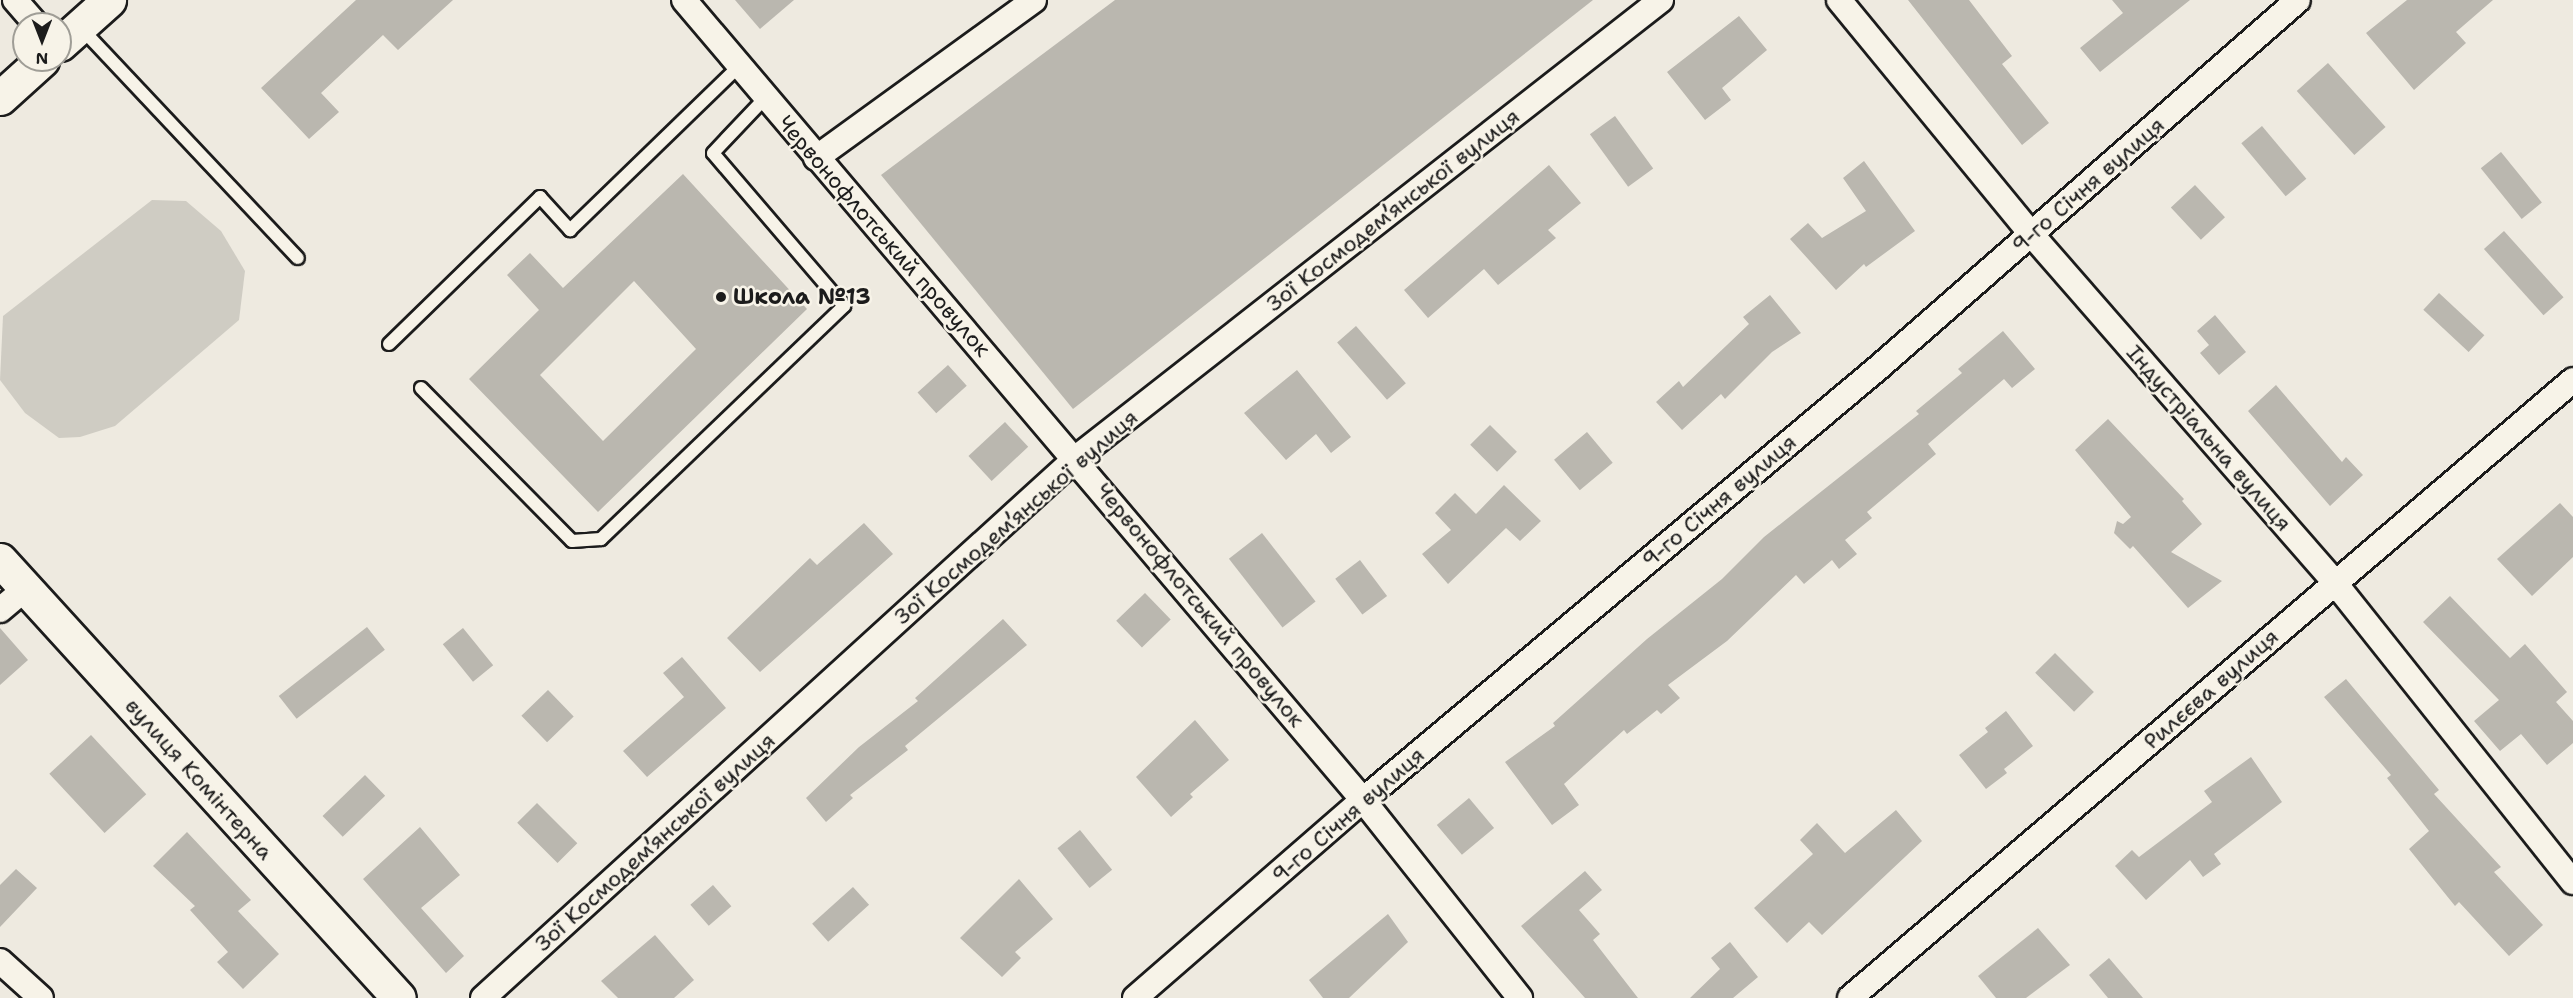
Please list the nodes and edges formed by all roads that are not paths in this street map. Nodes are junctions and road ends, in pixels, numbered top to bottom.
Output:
1 (15, 0) edge
2 (109, 0) edge
3 (684, 0) edge
4 (1034, 0) edge
5 (1661, 0) edge
6 (1839, 0) edge
7 (2298, 0) edge
8 (26, 12) edge
9 (72, 34) edge
10 (72, 38) edge
11 (739, 66) junction
12 (29, 72) edge
13 (0, 98) edge
14 (765, 98) junction
15 (816, 158) junction
16 (2031, 234) junction
17 (298, 258) dead end
18 (389, 344) dead end
19 (2573, 381) edge
20 (421, 388) dead end
21 (1076, 458) junction
22 (0, 560) edge
23 (2335, 583) junction
24 (26, 588) junction
25 (0, 610) edge
26 (1363, 800) junction
27 (2573, 882) edge
28 (0, 962) edge
29 (41, 998) edge
30 (399, 998) edge
31 (483, 998) edge
32 (1135, 998) edge
33 (1520, 998) edge
34 (1850, 998) edge

1 - 8 street
2 - 9 main road
3 - 11 street, Червонофлотський провулок
4 - 15 street
5 - 21 street, Зої Космодем’янської вулиця
6 - 16 street, Індустріальна вулиця
7 - 16 street, 9-го Січня вулиця
10 - 17 lane
11 - 14 street, Червонофлотський провулок
11 - 18 lane
12 - 13 main road
14 - 15 street, Червонофлотський провулок
14 - 20 lane
15 - 21 street, Червонофлотський провулок
16 - 23 street, Індустріальна вулиця
16 - 26 street, 9-го Січня вулиця
19 - 23 street, Рилєєва вулиця
21 - 26 street, Червонофлотський провулок
21 - 31 street, Зої Космодем’янської вулиця
22 - 24 main road, вулиця Комінтерна
23 - 27 street, Індустріальна вулиця
23 - 34 street, Рилєєва вулиця
24 - 25 street
24 - 30 main road, вулиця Комінтерна
26 - 32 street, 9-го Січня вулиця
26 - 33 street, Червонофлотський провулок
28 - 29 street

